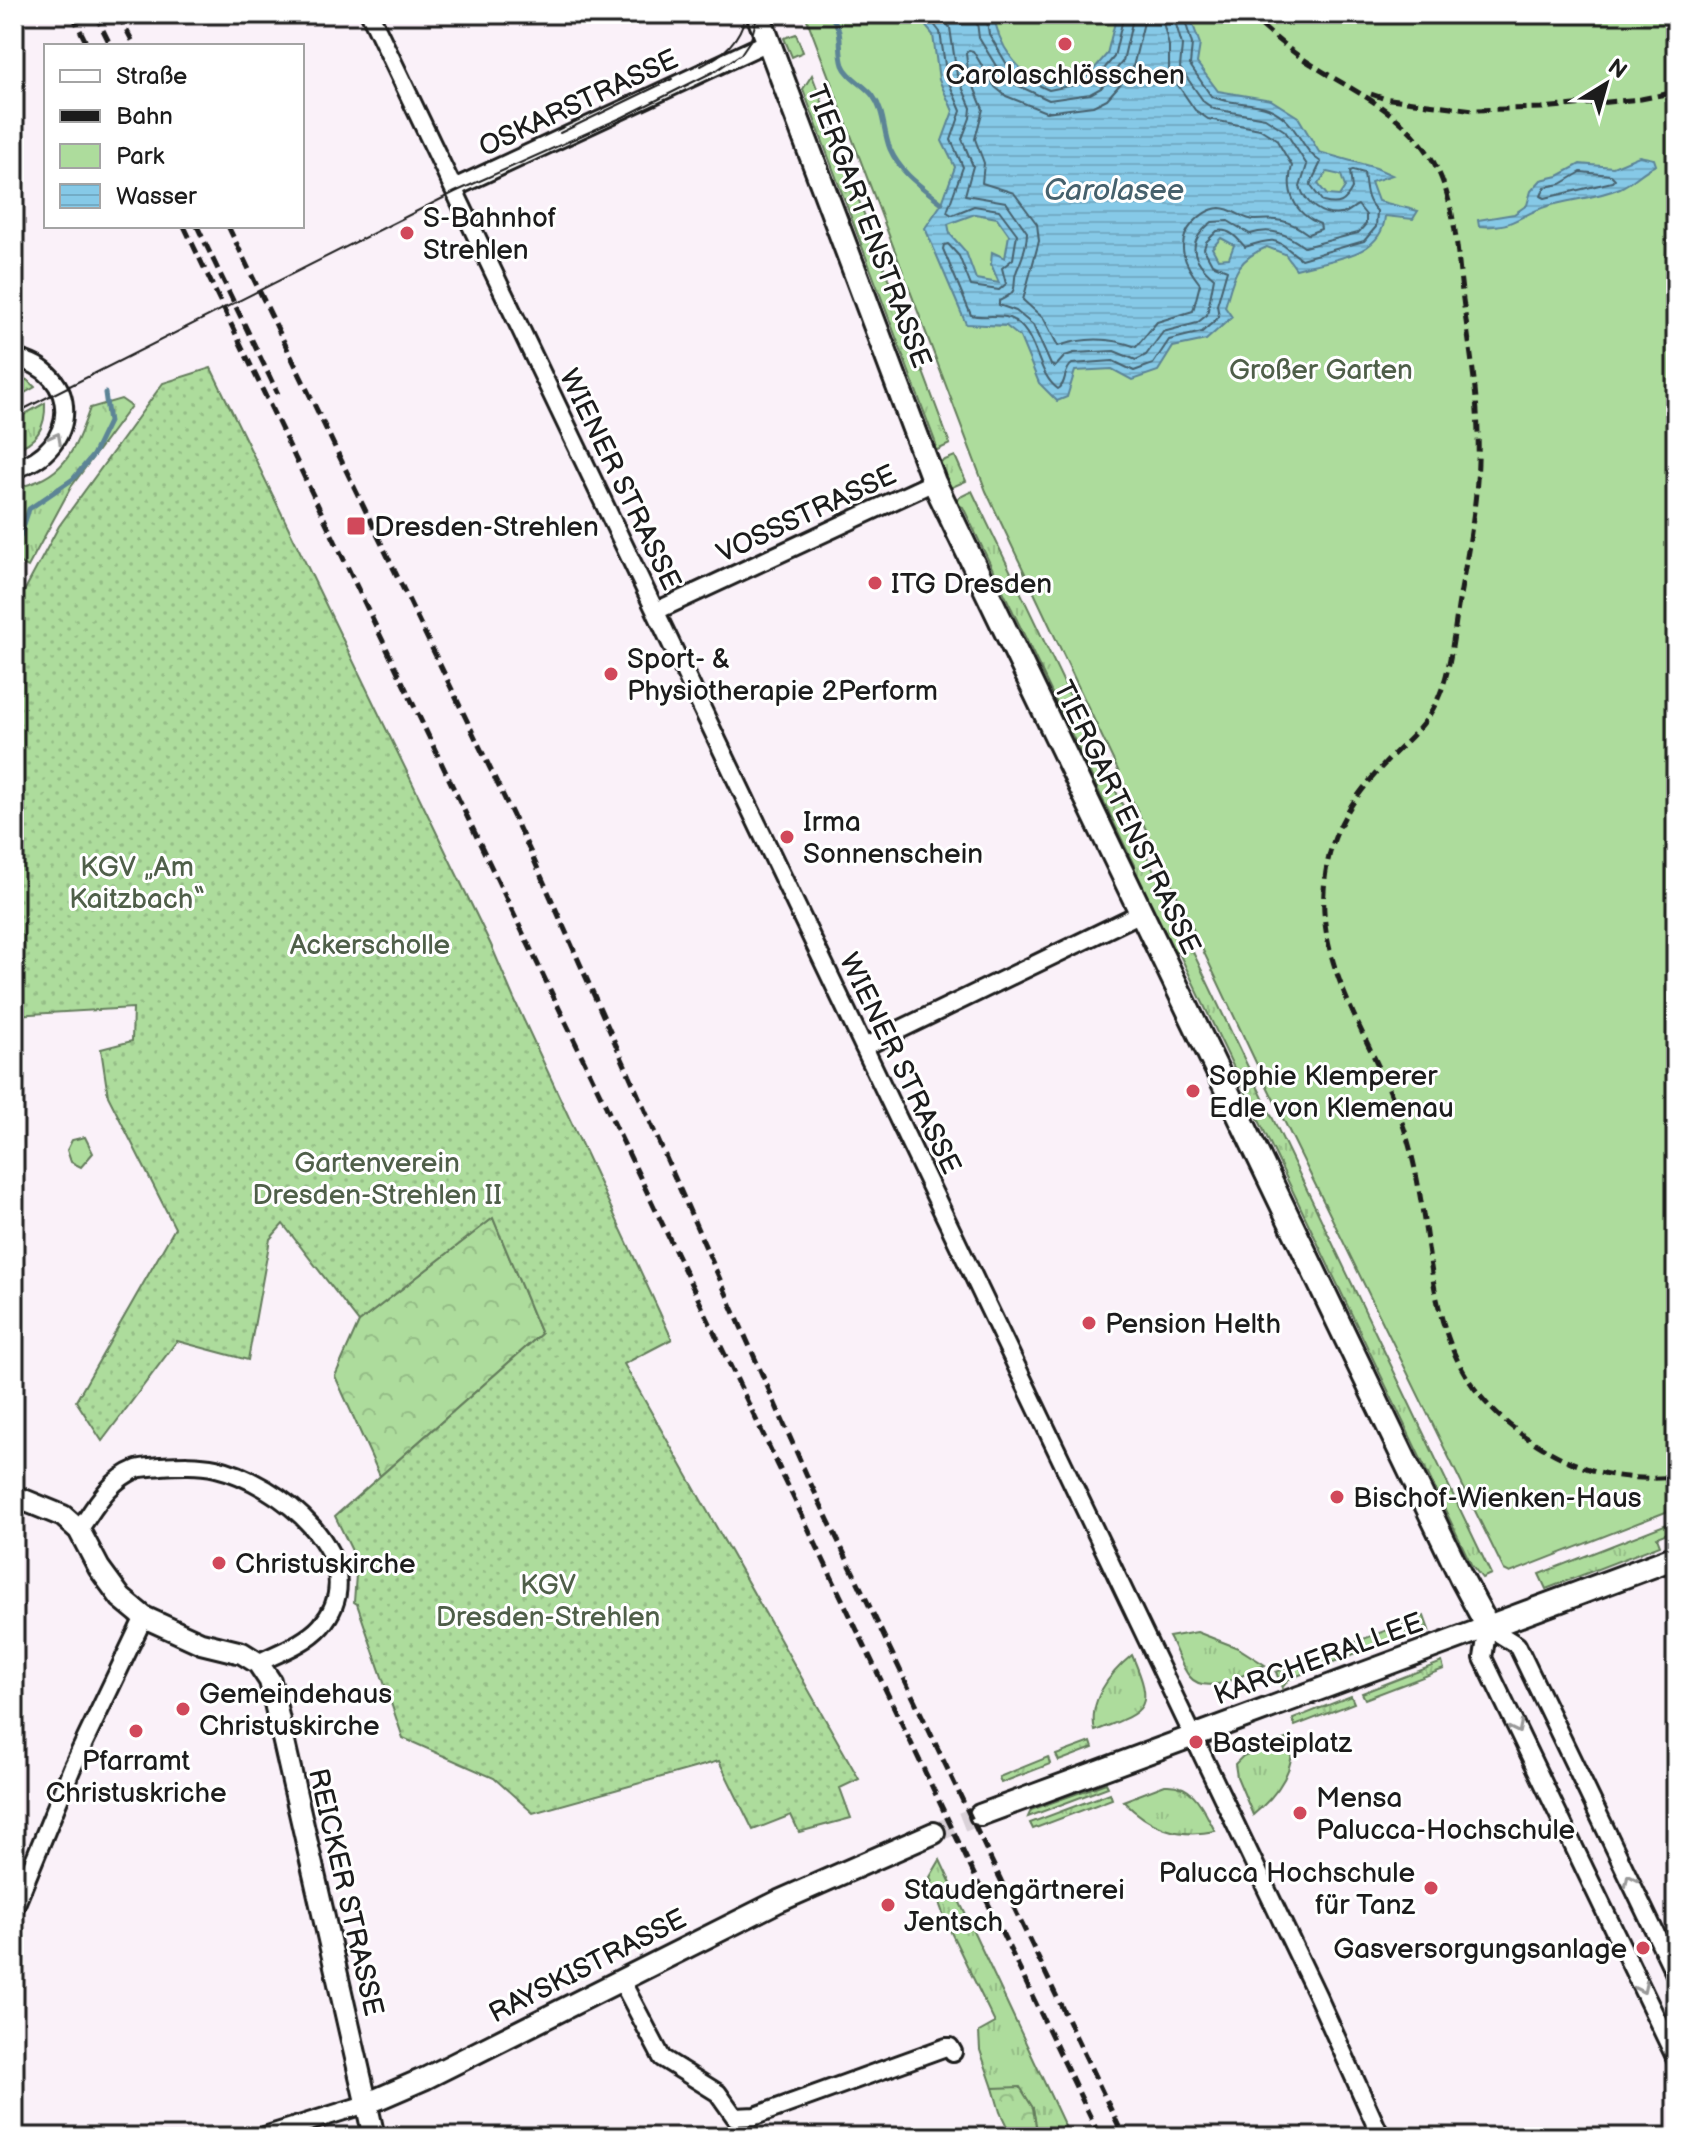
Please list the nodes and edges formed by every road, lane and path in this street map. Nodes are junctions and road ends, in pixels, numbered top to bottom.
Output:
1 (370, 14) edge
2 (758, 14) edge
3 (768, 42) junction
4 (454, 188) junction
5 (14, 358) edge
6 (14, 469) edge
7 (934, 482) junction
8 (656, 611) junction
9 (1141, 913) junction
10 (864, 1047) junction
11 (14, 1496) edge
12 (79, 1530) junction
13 (1676, 1557) edge
14 (144, 1617) junction
15 (1488, 1627) junction
16 (258, 1663) junction
17 (1194, 1735) junction
18 (980, 1815) tunnel mouth
19 (934, 1833) tunnel mouth
20 (14, 1909) edge
21 (1675, 1973) edge
22 (621, 1980) junction
23 (953, 2052) dead end
24 (1676, 2059) edge
25 (366, 2104) junction
26 (261, 2137) edge
27 (374, 2137) edge
28 (1381, 2137) edge

1 - 4 street, WIENER STRASSE
2 - 3 main road, TIERGARTENSTRASSE
3 - 4 street, OSKARSTRASSE
3 - 7 main road, TIERGARTENSTRASSE
4 - 8 street, WIENER STRASSE
6 -> 5 street
7 - 8 street, VOSSSTRASSE
7 - 9 main road, TIERGARTENSTRASSE
8 - 10 street, WIENER STRASSE
9 - 10 street
9 - 15 main road, TIERGARTENSTRASSE
10 - 17 street, WIENER STRASSE
11 - 12 street
12 - 14 street
12 - 16 street
13 - 15 main road, KARCHERALLEE
14 - 16 street
14 - 20 street
15 - 17 street, KARCHERALLEE
21 -> 15 street, TIERGARTENSTRASSE
15 -> 24 street
16 - 25 street, REICKER STRASSE
17 - 18 street, KARCHERALLEE
17 - 28 street, WIENER STRASSE
19 - 22 street, RAYSKISTRASSE
22 - 23 street
22 - 25 street, RAYSKISTRASSE
25 - 26 street, RAYSKISTRASSE
25 - 27 street, REICKER STRASSE

